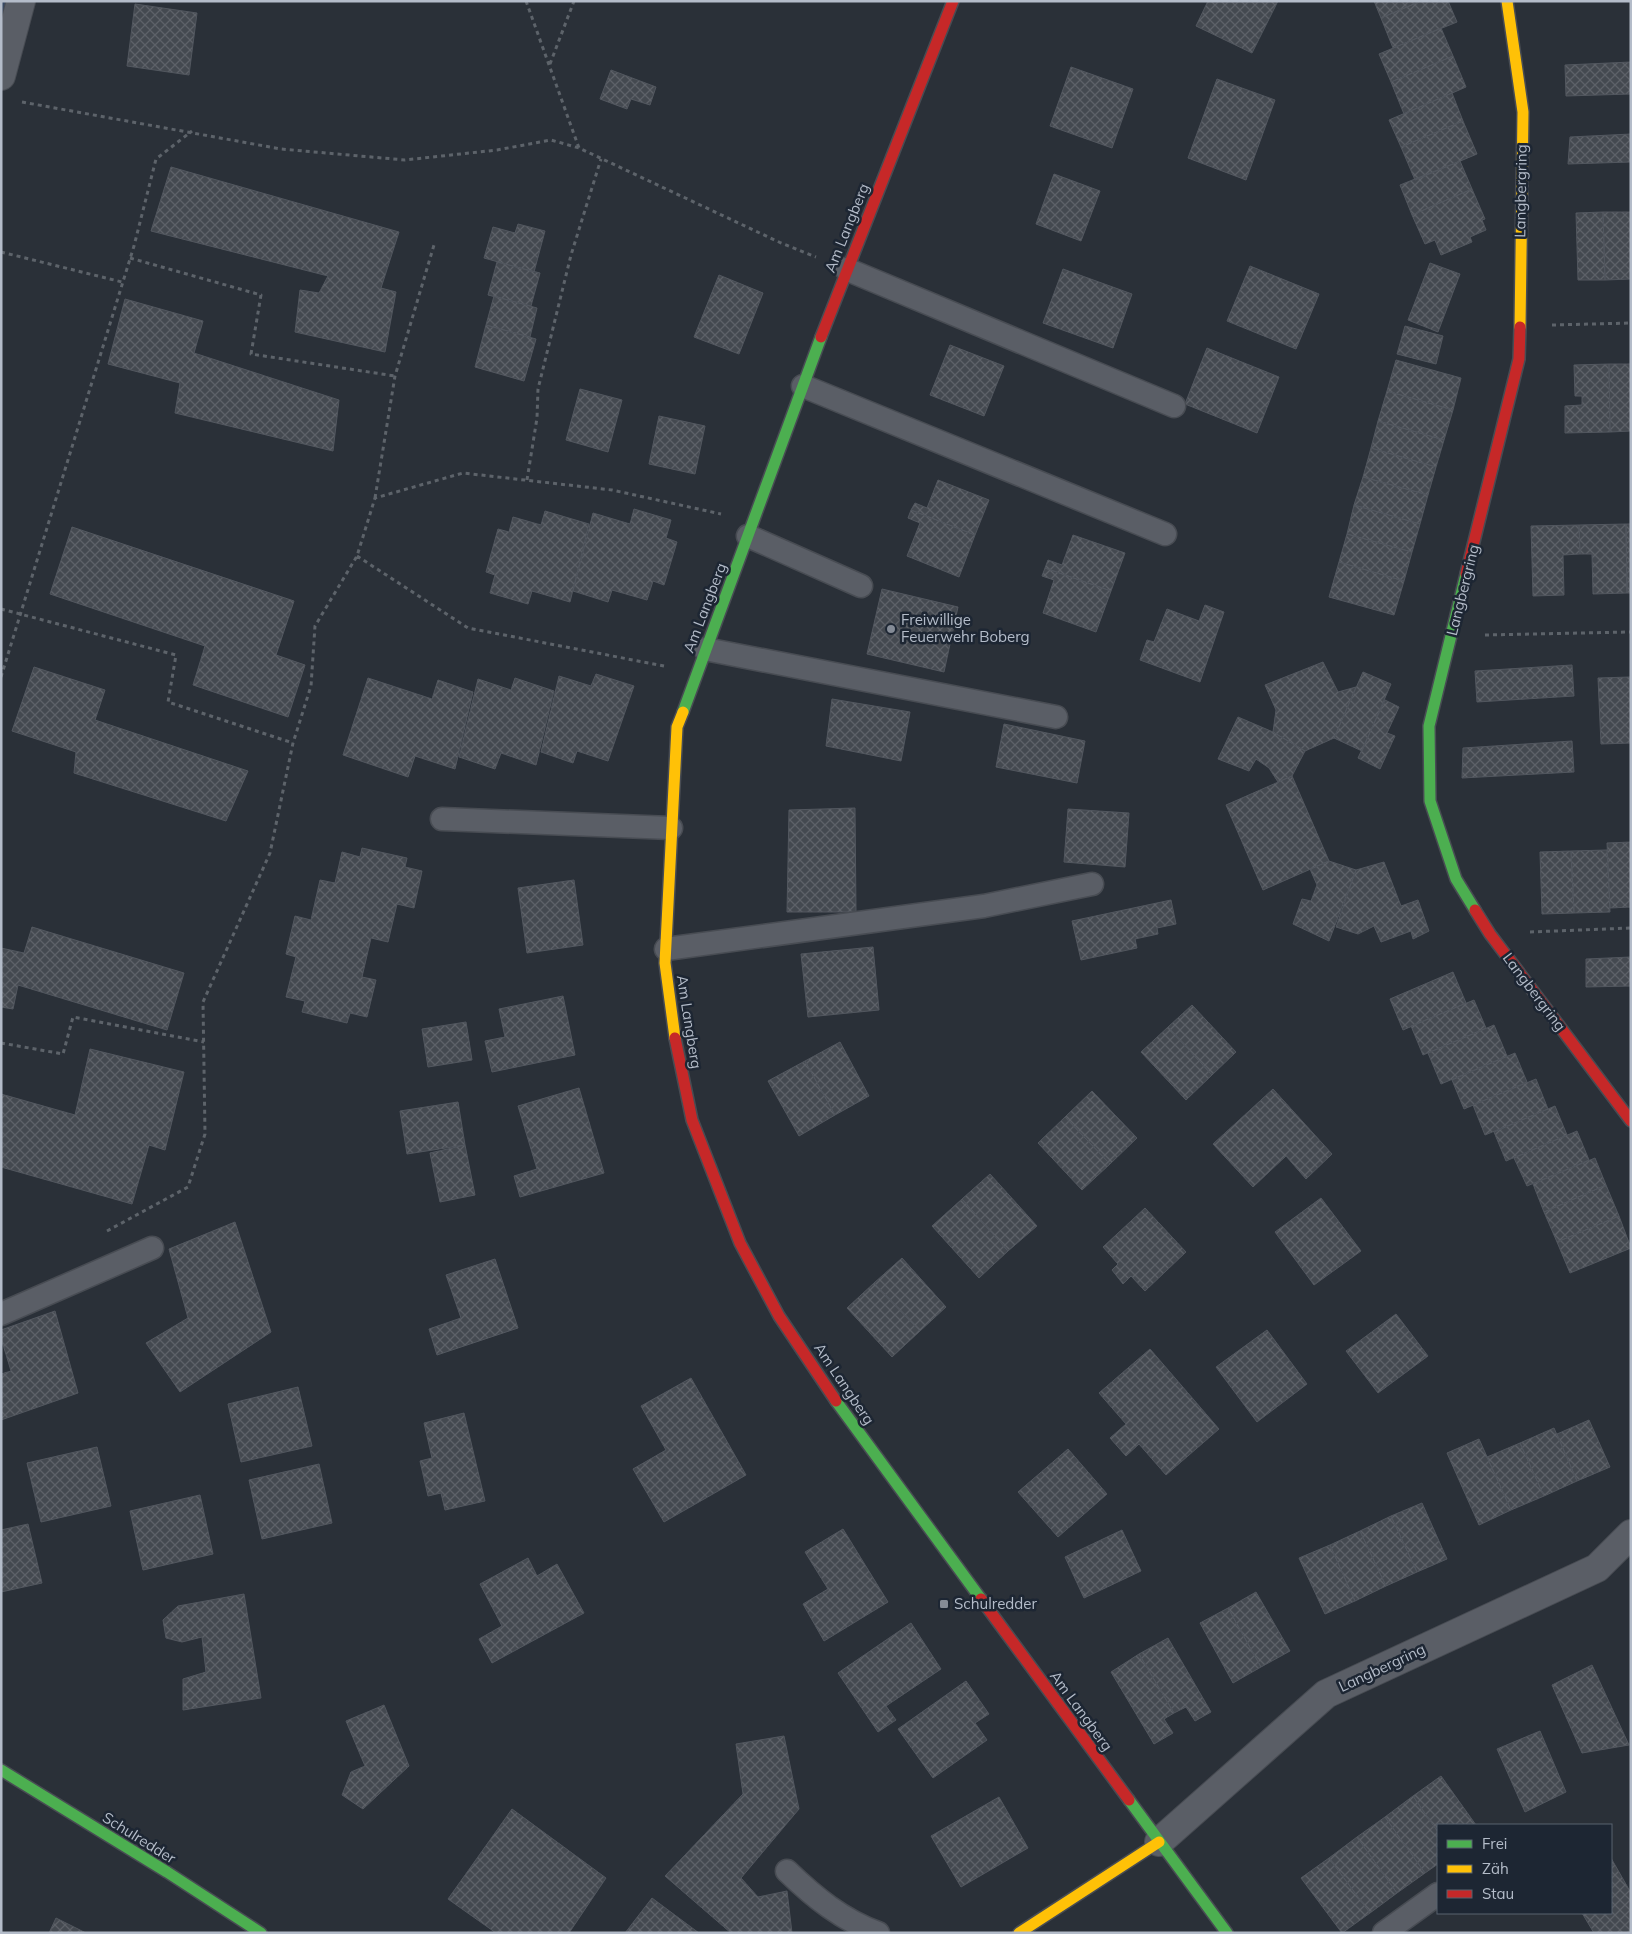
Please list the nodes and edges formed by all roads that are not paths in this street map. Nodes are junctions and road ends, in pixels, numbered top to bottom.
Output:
1 (22, 1) edge
2 (953, 1) edge
3 (1507, 1) edge
4 (1, 76) edge
5 (846, 269) junction
6 (803, 386) junction
7 (1174, 406) dead end
8 (750, 528) junction
9 (1165, 534) dead end
10 (860, 586) dead end
11 (705, 649) junction
12 (1056, 717) dead end
13 (442, 819) dead end
14 (671, 828) junction
15 (1092, 884) dead end
16 (666, 949) junction
17 (1631, 1121) edge
18 (152, 1248) dead end
19 (1, 1314) edge
20 (1631, 1534) edge
21 (1, 1770) edge
22 (1158, 1842) junction
23 (787, 1870) dead end
24 (1437, 1895) edge
25 (260, 1933) edge
26 (878, 1933) edge
27 (1019, 1933) edge
28 (1227, 1933) edge
29 (1384, 1933) edge

1 - 4 street
2 - 5 street, Am Langberg
3 - 17 street, Langbergring
5 - 6 street, Am Langberg
5 - 7 lane
6 - 8 street, Am Langberg
6 - 9 lane
8 - 10 lane
8 - 11 street, Am Langberg
11 - 12 lane
11 - 14 street, Am Langberg
13 - 14 lane
14 - 16 street, Am Langberg
15 - 16 lane
16 - 22 street, Am Langberg
18 - 19 lane
20 - 22 street, Langbergring
21 - 25 street, Schulredder
22 - 27 street
22 - 28 street, Am Langberg
23 - 26 lane
24 - 29 lane

